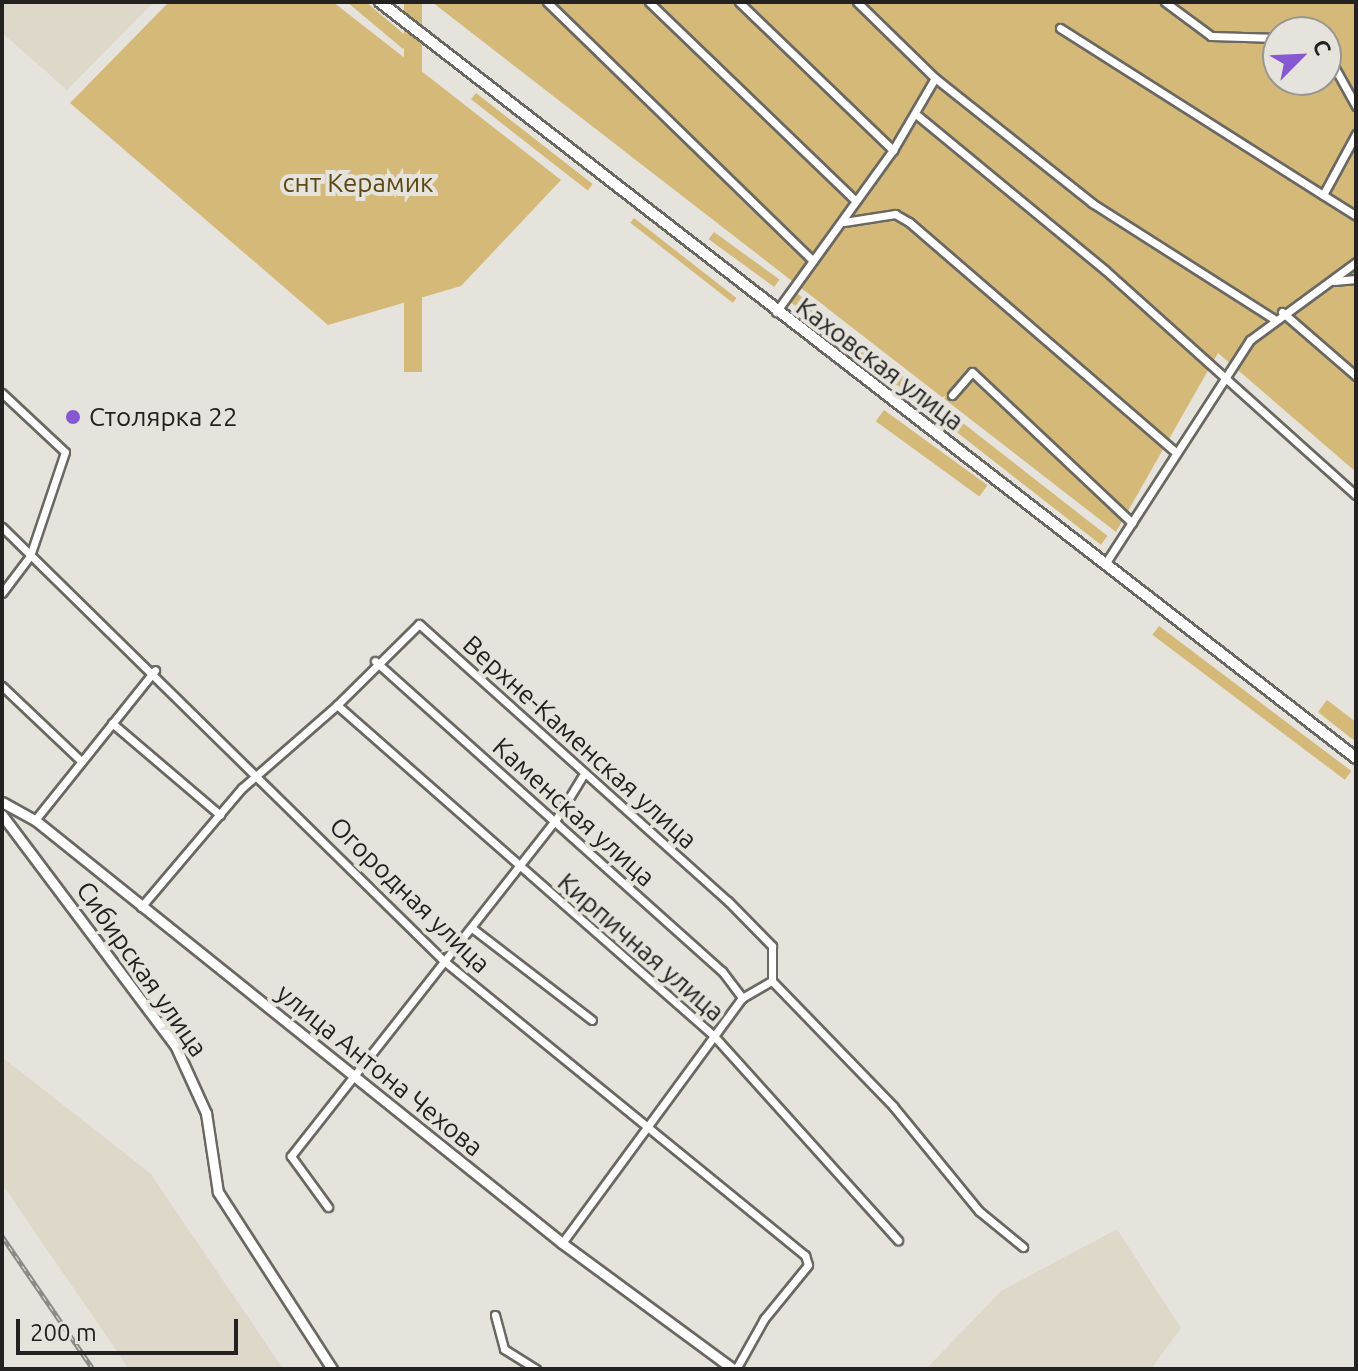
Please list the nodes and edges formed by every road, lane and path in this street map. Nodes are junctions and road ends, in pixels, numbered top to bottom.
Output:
1 (380, 2) edge
2 (547, 2) edge
3 (649, 2) edge
4 (739, 2) edge
5 (857, 2) edge
6 (1165, 2) edge
7 (1060, 28) dead end
8 (1262, 38) edge
9 (935, 78) junction
10 (1342, 81) edge
11 (1356, 106) edge
12 (917, 115) junction
13 (1356, 134) edge
14 (893, 150) junction
15 (1323, 195) junction
16 (856, 201) junction
17 (1356, 216) edge
18 (844, 222) junction
19 (813, 261) junction
20 (1356, 262) edge
21 (1356, 279) edge
22 (1332, 281) junction
23 (1282, 312) junction
24 (775, 313) junction
25 (1274, 319) junction
26 (1356, 376) edge
27 (1221, 379) junction
28 (2, 393) edge
29 (952, 395) dead end
30 (1175, 452) junction
31 (1356, 495) edge
32 (1132, 523) junction
33 (2, 527) edge
34 (30, 556) junction
35 (1105, 564) junction
36 (2, 593) edge
37 (375, 661) junction
38 (155, 670) junction
39 (2, 686) edge
40 (337, 705) junction
41 (112, 723) junction
42 (1356, 758) edge
43 (81, 761) junction
44 (259, 773) junction
45 (582, 777) junction
46 (2, 802) edge
47 (2, 815) edge
48 (220, 815) junction
49 (35, 820) junction
50 (555, 821) junction
51 (520, 867) junction
52 (141, 907) junction
53 (472, 928) junction
54 (444, 961) junction
55 (772, 981) junction
56 (742, 998) junction
57 (592, 1020) dead end
58 (714, 1036) junction
59 (351, 1075) junction
60 (649, 1128) junction
61 (328, 1207) dead end
62 (898, 1240) dead end
63 (562, 1243) junction
64 (1023, 1247) dead end
65 (495, 1315) dead end
66 (332, 1369) edge
67 (536, 1369) edge
68 (735, 1369) edge

1 - 24 main road, Каховская улица
2 - 19 street
3 - 16 street
4 - 14 street
5 - 9 street
6 - 8 street
7 - 15 street
9 - 12 street
9 - 25 street
10 - 11 street
12 - 14 street
12 - 27 street
13 - 15 street
14 - 16 street
15 - 17 street
16 - 18 street
18 - 19 street
18 - 30 street
19 - 24 street
20 - 22 street
21 - 22 street
22 - 23 street
23 - 25 street
23 - 26 street
24 - 35 main road, Каховская улица
25 - 27 street
27 - 30 street
27 - 31 street
28 - 34 street
29 - 32 street
30 - 32 street
32 - 35 street
33 - 34 street, Огородная улица
34 - 36 street
34 - 38 street, Огородная улица
35 - 42 main road, Каховская улица
37 - 40 street, Верхне-Каменская улица
37 - 45 street, Верхне-Каменская улица
37 - 50 street, Каменская улица
38 - 41 street
38 - 44 street, Огородная улица
39 - 43 street
40 - 44 street, Верхне-Каменская улица
40 - 51 street, Кирпичная улица
41 - 43 street
41 - 48 street
43 - 49 street
44 - 48 street, Верхне-Каменская улица
44 - 54 street, Огородная улица
45 - 50 street
45 - 55 street, Верхне-Каменская улица
46 - 49 street, улица Антона Чехова
47 - 66 street, Сибирская улица
48 - 52 street, Верхне-Каменская улица
49 - 52 street, улица Антона Чехова
50 - 51 street
50 - 56 street, Каменская улица
51 - 53 street
51 - 58 street, Кирпичная улица
52 - 59 street, улица Антона Чехова
53 - 54 street
53 - 57 street
54 - 59 street
54 - 60 street, Огородная улица
55 - 56 street
55 - 64 street
56 - 58 street
58 - 60 street
58 - 62 street, Кирпичная улица
59 - 61 street
59 - 63 street, улица Антона Чехова
60 - 63 street
60 - 68 street, Огородная улица
63 - 68 street, улица Антона Чехова
65 - 67 street

